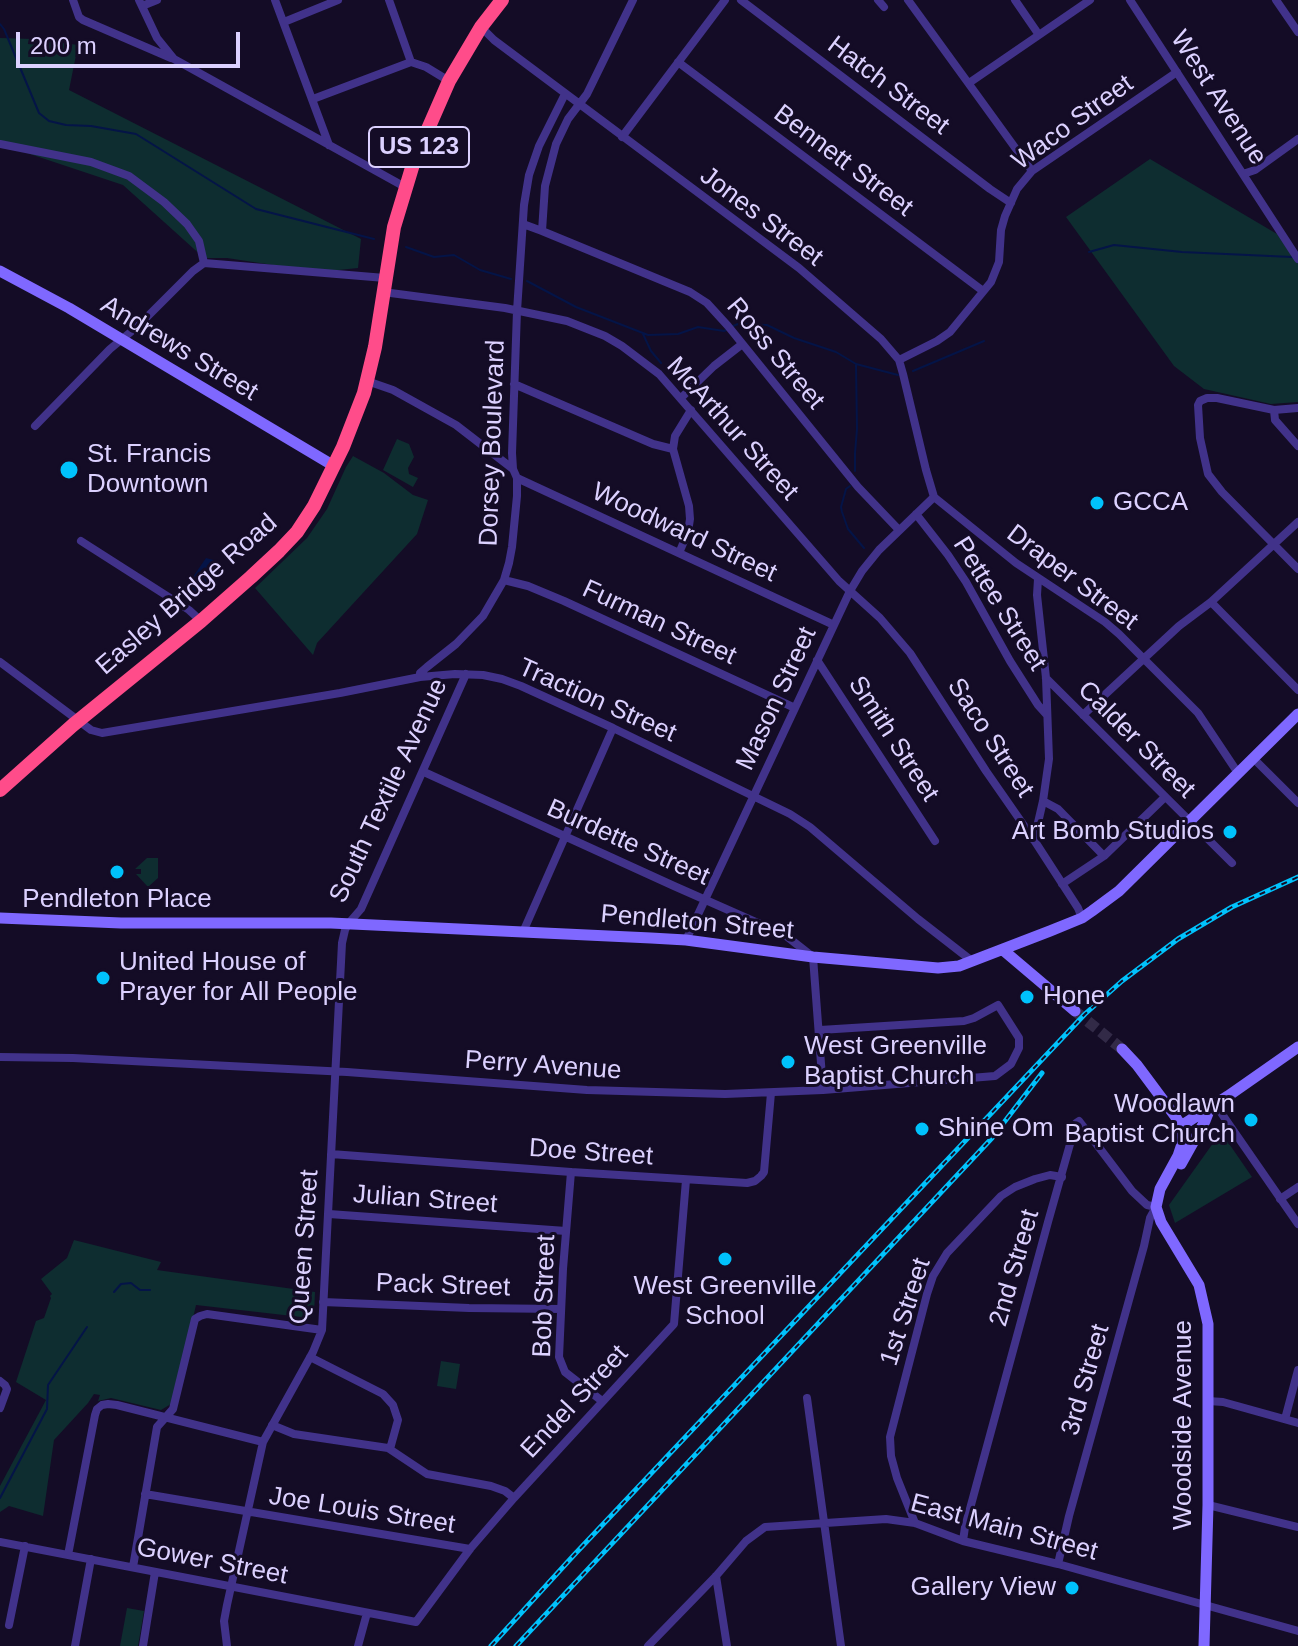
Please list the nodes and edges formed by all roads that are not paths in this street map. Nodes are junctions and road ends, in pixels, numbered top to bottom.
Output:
1 (73, 0) edge
2 (157, 0) edge
3 (275, 0) edge
4 (338, 0) edge
5 (389, 0) edge
6 (502, 0) edge
7 (633, 0) edge
8 (725, 0) edge
9 (741, 0) edge
10 (908, 0) edge
11 (1015, 0) edge
12 (1090, 0) edge
13 (1130, 0) edge
14 (1276, 0) edge
15 (141, 3) edge
16 (284, 22) junction
17 (481, 27) junction
18 (1298, 32) edge
19 (1039, 35) junction
20 (174, 59) junction
21 (411, 62) junction
22 (678, 62) junction
23 (1177, 72) junction
24 (449, 81) junction
25 (969, 83) junction
26 (565, 94) junction
27 (313, 99) junction
28 (579, 105) junction
29 (622, 137) junction
30 (1298, 139) edge
31 (0, 144) edge
32 (329, 145) junction
33 (1032, 171) junction
34 (1243, 174) junction
35 (405, 187) junction
36 (1011, 203) junction
37 (523, 224) junction
38 (542, 231) junction
39 (1298, 259) edge
40 (204, 263) junction
41 (0, 271) edge
42 (384, 285) junction
43 (983, 291) junction
44 (517, 311) junction
45 (121, 340) junction
46 (741, 345) junction
47 (899, 360) junction
48 (367, 381) junction
49 (514, 384) junction
50 (681, 398) junction
51 (1298, 408) edge
52 (691, 410) junction
53 (1274, 410) junction
54 (35, 426) dead end
55 (1298, 446) edge
56 (673, 449) junction
57 (334, 466) junction
58 (515, 474) junction
59 (934, 497) junction
60 (916, 514) junction
61 (1298, 522) edge
62 (899, 530) junction
63 (81, 541) dead end
64 (1274, 545) junction
65 (679, 553) junction
66 (1298, 569) edge
67 (1038, 579) junction
68 (504, 580) junction
69 (850, 591) junction
70 (1211, 602) junction
71 (201, 621) junction
72 (834, 625) junction
73 (817, 660) junction
74 (1144, 660) junction
75 (0, 663) edge
76 (466, 674) junction
77 (420, 677) junction
78 (1046, 678) junction
79 (1298, 690) edge
80 (795, 708) junction
81 (1298, 714) edge
82 (1083, 715) junction
83 (1047, 716) junction
84 (79, 720) junction
85 (613, 728) junction
86 (1253, 758) junction
87 (424, 772) junction
88 (1238, 773) junction
89 (0, 790) edge
90 (754, 795) junction
91 (1165, 797) junction
92 (1043, 801) junction
93 (1298, 803) edge
94 (1189, 822) junction
95 (565, 836) junction
96 (1034, 840) junction
97 (935, 841) dead end
98 (1104, 856) junction
99 (1232, 863) dead end
100 (1062, 884) junction
101 (705, 899) junction
102 (0, 918) edge
103 (1082, 918) junction
104 (348, 924) junction
105 (523, 932) junction
106 (686, 940) junction
107 (953, 946) junction
108 (1003, 950) junction
109 (813, 957) junction
110 (972, 961) junction
111 (949, 968) junction
112 (1075, 1011) tunnel mouth
113 (820, 1030) junction
114 (1298, 1047) edge
115 (1122, 1049) tunnel mouth
116 (0, 1057) edge
117 (336, 1072) junction
118 (823, 1090) junction
119 (771, 1093) junction
120 (1213, 1106) junction
121 (1181, 1126) junction
122 (331, 1154) junction
123 (571, 1172) junction
124 (1062, 1177) junction
125 (686, 1180) junction
126 (1298, 1187) edge
127 (1160, 1189) junction
128 (1280, 1199) junction
129 (1156, 1207) junction
130 (329, 1214) junction
131 (1298, 1224) edge
132 (566, 1231) junction
133 (323, 1302) junction
134 (561, 1309) junction
135 (322, 1330) junction
136 (310, 1357) junction
137 (1298, 1370) edge
138 (0, 1381) edge
139 (807, 1398) dead end
140 (602, 1401) junction
141 (1208, 1401) junction
142 (0, 1408) edge
143 (166, 1417) junction
144 (1285, 1419) junction
145 (1298, 1423) edge
146 (272, 1425) junction
147 (263, 1442) junction
148 (390, 1449) junction
149 (145, 1494) junction
150 (514, 1498) junction
151 (1208, 1505) junction
152 (248, 1513) junction
153 (915, 1523) junction
154 (826, 1524) junction
155 (1298, 1527) edge
156 (963, 1541) junction
157 (0, 1542) edge
158 (25, 1546) junction
159 (470, 1549) junction
160 (68, 1555) junction
161 (91, 1559) junction
162 (1058, 1564) junction
163 (133, 1567) junction
164 (155, 1572) junction
165 (716, 1576) junction
166 (231, 1586) junction
167 (1204, 1604) junction
168 (367, 1613) junction
169 (416, 1622) joint
170 (9, 1625) dead end
171 (1298, 1631) edge
172 (75, 1646) edge
173 (143, 1646) edge
174 (227, 1646) edge
175 (358, 1646) edge
176 (648, 1646) edge
177 (727, 1646) edge
178 (841, 1646) edge
179 (1204, 1646) edge

1 - 20 street
2 - 15 street
3 - 16 street
4 - 16 street
5 - 21 street
6 - 17 highway, Easley Bridge Road / US 123
7 - 28 street
8 - 22 street
9 - 36 street, Hatch Street
10 - 25 street
11 - 19 street
12 - 19 street
13 - 23 street, West Avenue
14 - 18 street
15 - 20 street
16 - 27 street
17 - 24 highway, Easley Bridge Road / US 123
17 - 26 street, Jones Street
19 - 25 street
20 - 32 street
21 - 24 street
21 - 27 street
22 - 29 street
22 - 43 street, Bennett Street
23 - 33 street, Waco Street
23 - 34 street, West Avenue
24 - 35 highway, Easley Bridge Road / US 123
25 - 33 street
26 - 28 street, Jones Street
26 - 37 street, Dorsey Boulevard
27 - 32 street
28 - 29 street, Jones Street
28 - 38 street
29 - 47 street, Jones Street
30 - 34 street
31 - 40 street
32 - 35 street
33 - 36 street, Waco Street
34 - 39 street, West Avenue
35 - 42 highway, Easley Bridge Road / US 123
36 - 43 street, Waco Street
37 - 38 street
37 - 44 street, Dorsey Boulevard
38 - 46 street, Ross Street
40 - 42 street, McArthur Street
40 - 45 street
41 - 45 main road, Andrews Street
42 - 44 street, McArthur Street
42 - 48 highway, Easley Bridge Road / US 123
43 - 47 street, Waco Street
44 - 49 street, Dorsey Boulevard
44 - 50 street, McArthur Street
45 - 54 street
45 - 57 main road, Andrews Street
46 - 50 street
46 - 62 street, Ross Street
47 - 59 street, Jones Street
48 - 57 highway, Easley Bridge Road / US 123
48 - 58 street, Woodward Street
49 - 56 street
49 - 58 street, Dorsey Boulevard
50 - 52 street, McArthur Street
51 - 53 street
52 - 56 street
52 - 69 street, McArthur Street
53 - 55 street
53 - 64 street
56 - 65 street
57 - 71 highway, Easley Bridge Road / US 123
58 - 65 street, Woodward Street
58 - 68 street, Dorsey Boulevard
59 - 60 street, Mason Street
59 - 67 street, Draper Street
60 - 62 street, Mason Street
60 - 83 street, Pettee Street
61 - 64 street
62 - 69 street, Mason Street
63 - 71 street
64 - 66 street
64 - 70 street
65 - 72 street, Woodward Street
67 - 74 street, Draper Street
67 - 78 street
68 - 77 street, Dorsey Boulevard
68 - 80 street, Furman Street
69 - 72 street, Mason Street
69 - 96 street, Saco Street
70 - 74 street
70 - 79 street
71 - 84 highway, Easley Bridge Road / US 123
72 - 73 street, Mason Street
73 - 80 street, Mason Street
73 - 97 street, Smith Street
74 - 82 street
74 - 88 street, Draper Street
75 - 84 street, Traction Street
76 - 77 street, Traction Street
76 - 85 street, Traction Street
76 - 87 street, South Textile Avenue
77 - 84 street, Traction Street
78 - 82 street, Calder Street
78 - 83 street
80 - 90 street, Mason Street
81 - 86 main road, Pendleton Street
82 - 91 street, Calder Street
83 - 92 street
84 - 89 highway, Easley Bridge Road / US 123
85 - 90 street, Traction Street
85 - 95 street
86 - 88 main road, Pendleton Street
86 - 93 street
87 - 95 street, Burdette Street
87 - 104 street, South Textile Avenue
88 - 94 main road, Pendleton Street
90 - 101 street, Mason Street
90 - 107 street, Traction Street
91 - 94 street, Calder Street
91 - 98 street
92 - 96 street
92 - 98 street
94 - 99 street, Calder Street
94 - 103 main road, Pendleton Street
95 - 101 street, Burdette Street
95 - 105 street
96 - 100 street, Saco Street
98 - 100 street
100 - 103 street, Saco Street
101 - 106 street, Mason Street
101 - 109 street, Burdette Street
102 - 104 main road, Pendleton Street
103 - 108 main road, Pendleton Street
104 - 105 main road, Pendleton Street
104 - 117 street, Queen Street
105 - 106 main road, Pendleton Street
106 - 109 main road, Pendleton Street
107 - 110 street, Traction Street
107 - 111 street
108 - 110 main road, Pendleton Street
108 - 112 main road
109 - 111 main road, Pendleton Street
109 - 113 street
110 - 111 main road, Pendleton Street
113 - 118 street
113 - 118 street, Perry Avenue
114 - 120 main road
115 - 121 main road
116 - 117 street, Perry Avenue
117 - 119 street, Perry Avenue
117 - 122 street, Queen Street
118 - 119 street, Perry Avenue
119 - 125 street, Doe Street
120 - 121 main road
120 - 127 main road
120 - 128 street
121 - 127 main road
122 - 123 street, Doe Street
122 - 130 street, Queen Street
123 - 125 street, Doe Street
123 - 132 street, Bob Street
124 - 129 street, 2nd Street
124 - 153 street, 1st Street
124 - 156 street, 2nd Street
125 - 140 street, Endel Street
126 - 128 street
127 - 129 main road
128 - 131 street
129 - 141 main road, Woodside Avenue
129 - 162 street, 3rd Street
130 - 132 street, Julian Street
130 - 133 street, Queen Street
132 - 134 street, Bob Street
133 - 134 street, Pack Street
133 - 135 street, Queen Street
134 - 140 street, Bob Street
135 - 136 street, Queen Street
135 - 143 street
136 - 146 street, Queen Street
136 - 148 street
137 - 144 street
138 - 142 street
139 - 154 street
140 - 150 street, Endel Street
141 - 144 street
141 - 151 main road, Woodside Avenue
143 - 147 street
143 - 149 street
143 - 160 street
144 - 145 street
146 - 147 street, Queen Street
146 - 148 street
147 - 152 street, Queen Street
148 - 150 street
149 - 152 street, Joe Louis Street
149 - 163 street
150 - 159 street, Endel Street
151 - 155 street
151 - 167 main road, Woodside Avenue
152 - 159 street, Joe Louis Street
152 - 166 street, Queen Street
153 - 154 street, East Main Street
153 - 156 street, East Main Street
154 - 165 street, East Main Street
154 - 178 street
156 - 162 street, East Main Street
157 - 158 street, Gower Street
158 - 160 street, Gower Street
158 - 170 street
159 - 169 street, Endel Street
160 - 161 street, Gower Street
161 - 163 street, Gower Street
161 - 172 street
162 - 167 street, East Main Street
163 - 164 street, Gower Street
164 - 166 street, Gower Street
164 - 173 street
165 - 176 street, East Main Street
165 - 177 street
166 - 168 street, Gower Street
166 - 174 street, Queen Street
167 - 171 street, East Main Street
167 - 179 main road, Woodside Avenue
168 - 169 street, Gower Street
168 - 175 street

